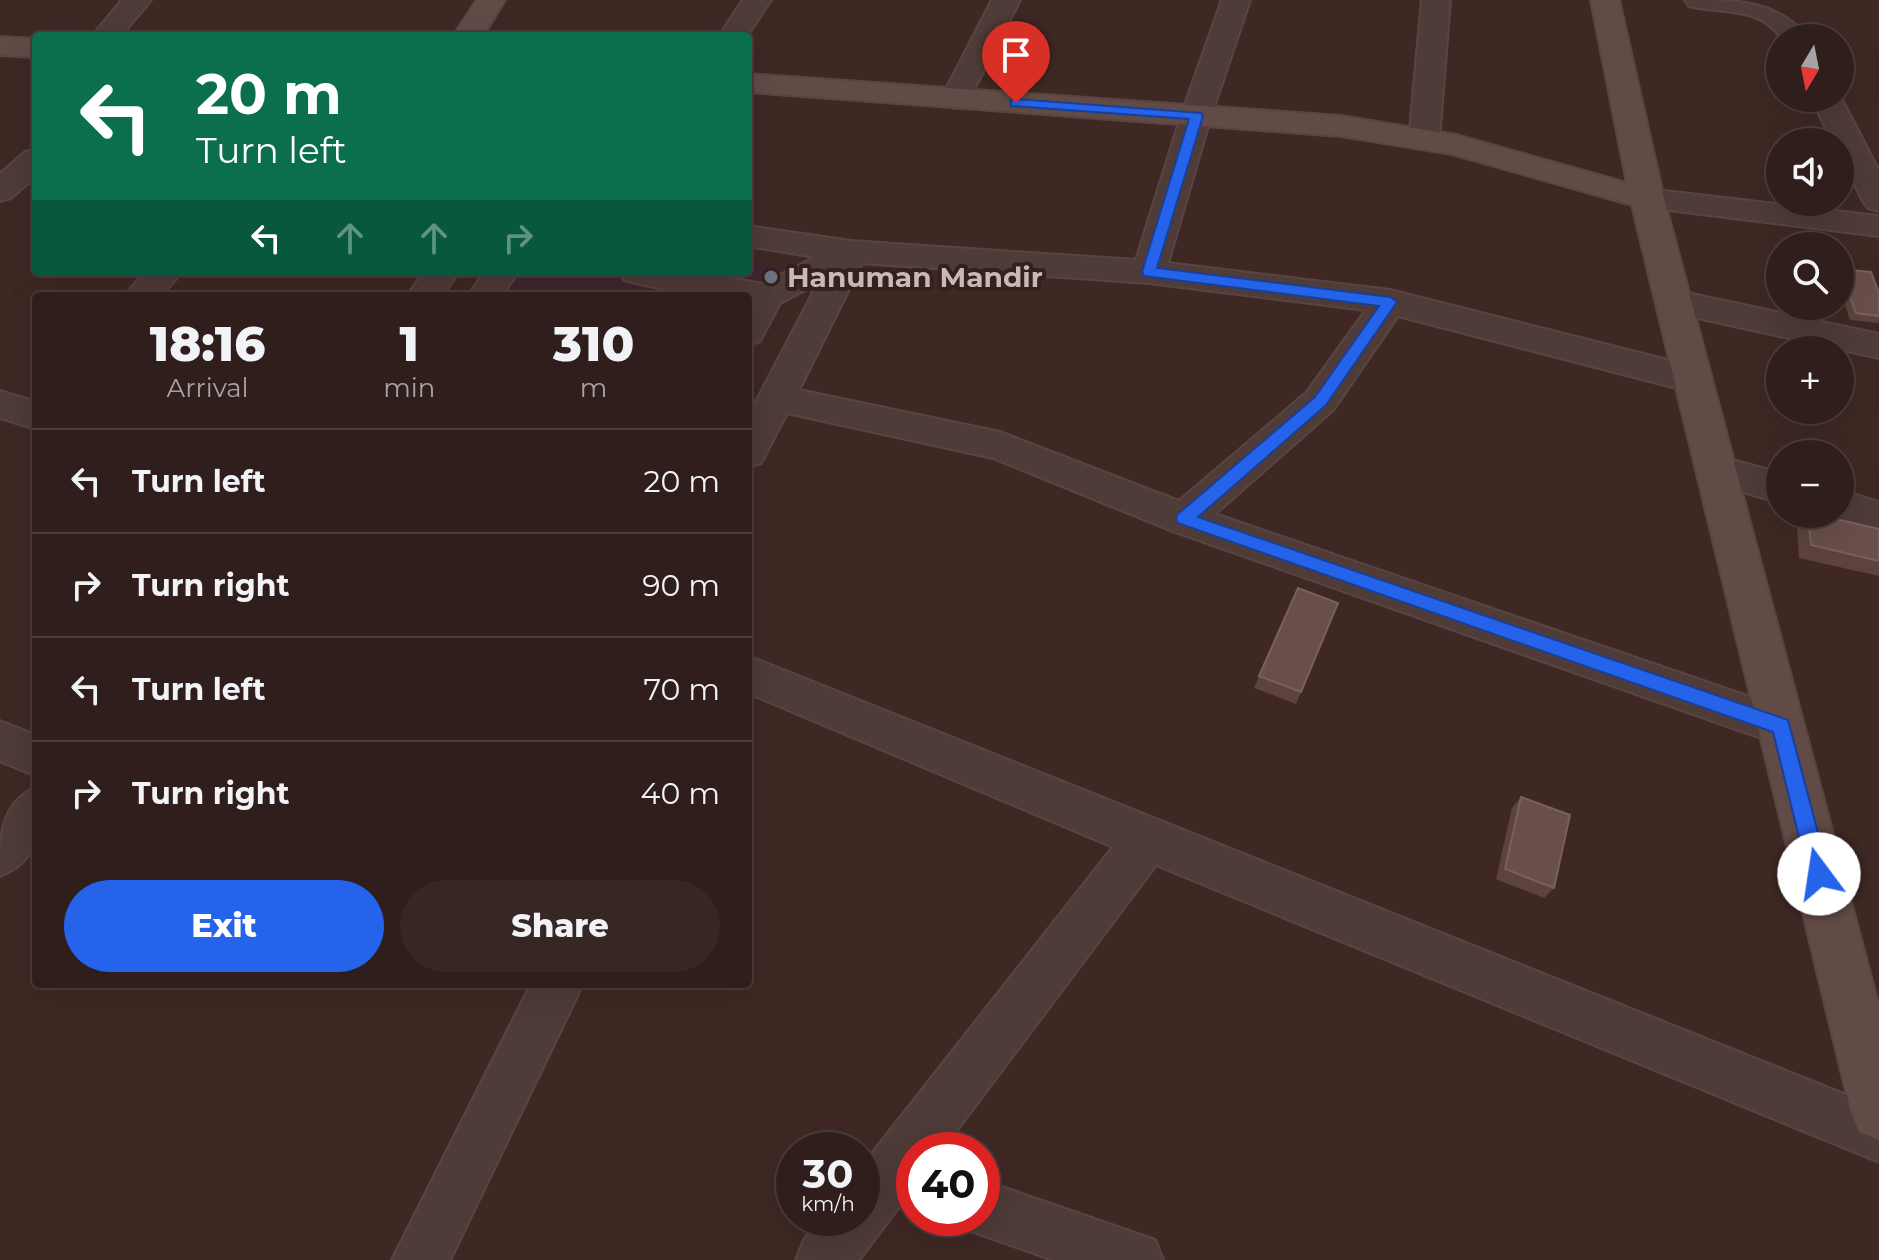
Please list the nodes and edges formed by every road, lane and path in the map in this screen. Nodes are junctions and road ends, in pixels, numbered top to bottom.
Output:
1 (137, 0) edge
2 (491, 0) edge
3 (757, 0) edge
4 (1006, 0) edge
5 (1236, 0) edge
6 (1436, 0) edge
7 (1605, 0) edge
8 (1699, 0) edge
9 (1786, 24) edge
10 (109, 32) edge
11 (471, 32) edge
12 (736, 32) edge
13 (0, 46) edge
14 (32, 48) edge
15 (752, 83) edge
16 (956, 99) junction
17 (1833, 112) edge
18 (1196, 116) junction
19 (1424, 140) junction
20 (32, 163) edge
21 (0, 191) edge
22 (1647, 199) junction
23 (1879, 201) edge
24 (1879, 226) edge
25 (752, 237) edge
26 (851, 252) junction
27 (1149, 272) junction
28 (161, 276) edge
29 (658, 276) edge
30 (145, 292) edge
31 (745, 292) edge
32 (752, 293) edge
33 (767, 296) junction
34 (1390, 302) junction
35 (1673, 302) junction
36 (752, 325) edge
37 (1879, 346) edge
38 (1692, 379) junction
39 (776, 398) junction
40 (752, 445) edge
41 (1715, 469) junction
42 (1766, 484) edge
43 (1854, 509) edge
44 (1879, 517) edge
45 (1184, 519) junction
46 (752, 676) edge
47 (1781, 726) junction
48 (0, 740) edge
49 (32, 754) edge
50 (32, 813) edge
51 (1147, 839) junction
52 (0, 854) edge
53 (556, 988) edge
54 (1879, 1112) edge
55 (1879, 1135) edge
56 (880, 1197) edge
57 (1000, 1214) edge
58 (845, 1236) edge
59 (420, 1260) edge
60 (824, 1260) edge
61 (1135, 1260) edge

1 - 10 street
2 - 11 street
3 - 12 street
4 - 16 street
5 - 18 street
6 - 19 street
7 - 22 street
8 - 9 street
13 - 14 street
15 - 16 street
16 - 18 street
17 - 23 street
18 - 19 street
18 - 27 street
19 - 22 street
20 - 21 street
22 - 24 street
22 - 35 street
25 - 26 street
26 - 27 street
26 - 33 street
26 - 39 street
27 - 34 street
28 - 30 street
29 - 31 street
32 - 33 street
33 - 36 street
34 - 38 street
34 - 45 street
35 - 37 street
35 - 38 street
38 - 41 street
39 - 40 street
39 - 45 street
41 - 42 street
41 - 47 street
43 - 44 street
45 - 47 street
46 - 51 street
47 - 54 street
48 - 49 street
50 - 52 street
51 - 55 street
51 - 56 street
53 - 59 street
57 - 61 street
58 - 60 street

